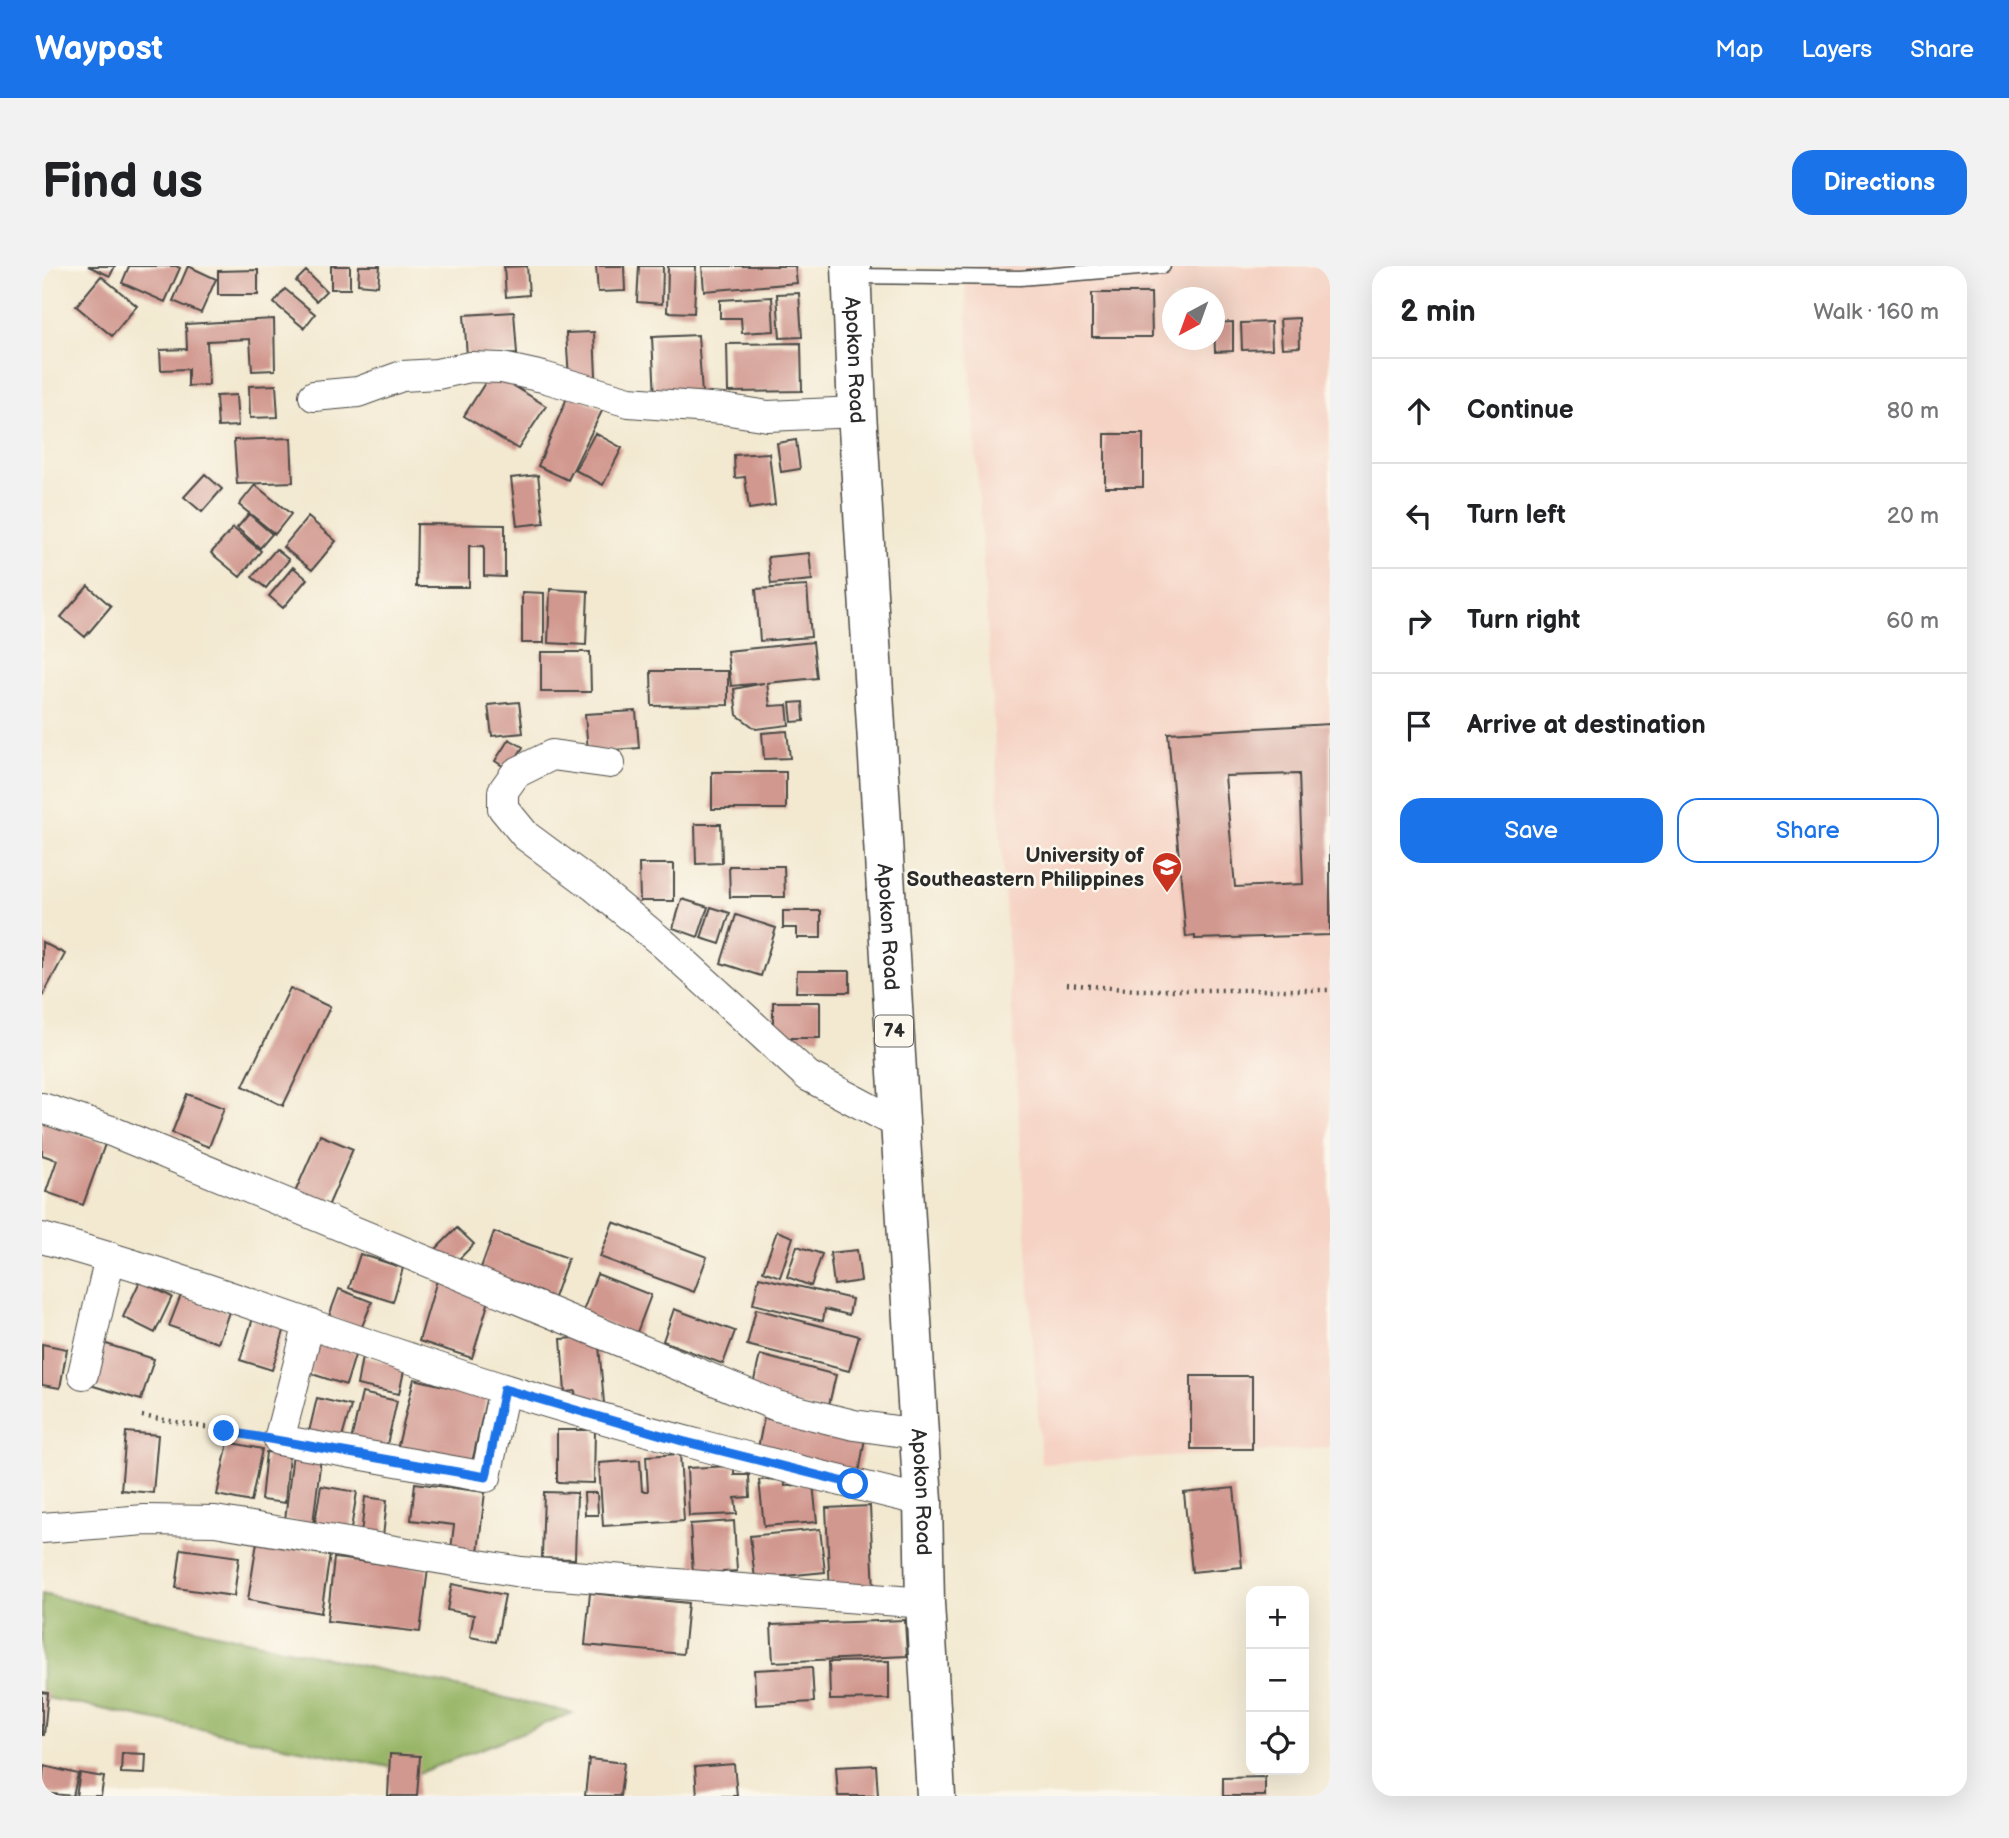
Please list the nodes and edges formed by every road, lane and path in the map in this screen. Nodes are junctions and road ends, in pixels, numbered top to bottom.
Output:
1 (1163, 266) edge
2 (851, 271) edge
3 (314, 396) dead end
4 (857, 412) junction
5 (610, 763) dead end
6 (1068, 984) dead end
7 (1330, 990) edge
8 (42, 1108) edge
9 (899, 1124) junction
10 (42, 1238) edge
11 (110, 1257) junction
12 (309, 1323) junction
13 (83, 1374) dead end
14 (504, 1389) junction
15 (142, 1416) dead end
16 (918, 1434) junction
17 (279, 1440) junction
18 (923, 1501) junction
19 (42, 1528) edge
20 (925, 1603) junction
21 (936, 1796) edge

1 - 2 lane
2 - 4 highway, Apokon Road / 74
3 - 4 street
4 - 9 highway, Apokon Road / 74
5 - 9 street
6 - 7 path
8 - 16 street
9 - 16 highway, Apokon Road / 74
10 - 11 street
11 - 12 street
11 - 13 street
12 - 14 street
12 - 17 street
14 - 17 street
14 - 18 street
15 - 17 path
16 - 18 highway, Apokon Road / 74
18 - 20 highway, Apokon Road / 74
19 - 20 street
20 - 21 highway, Apokon Road / 74

